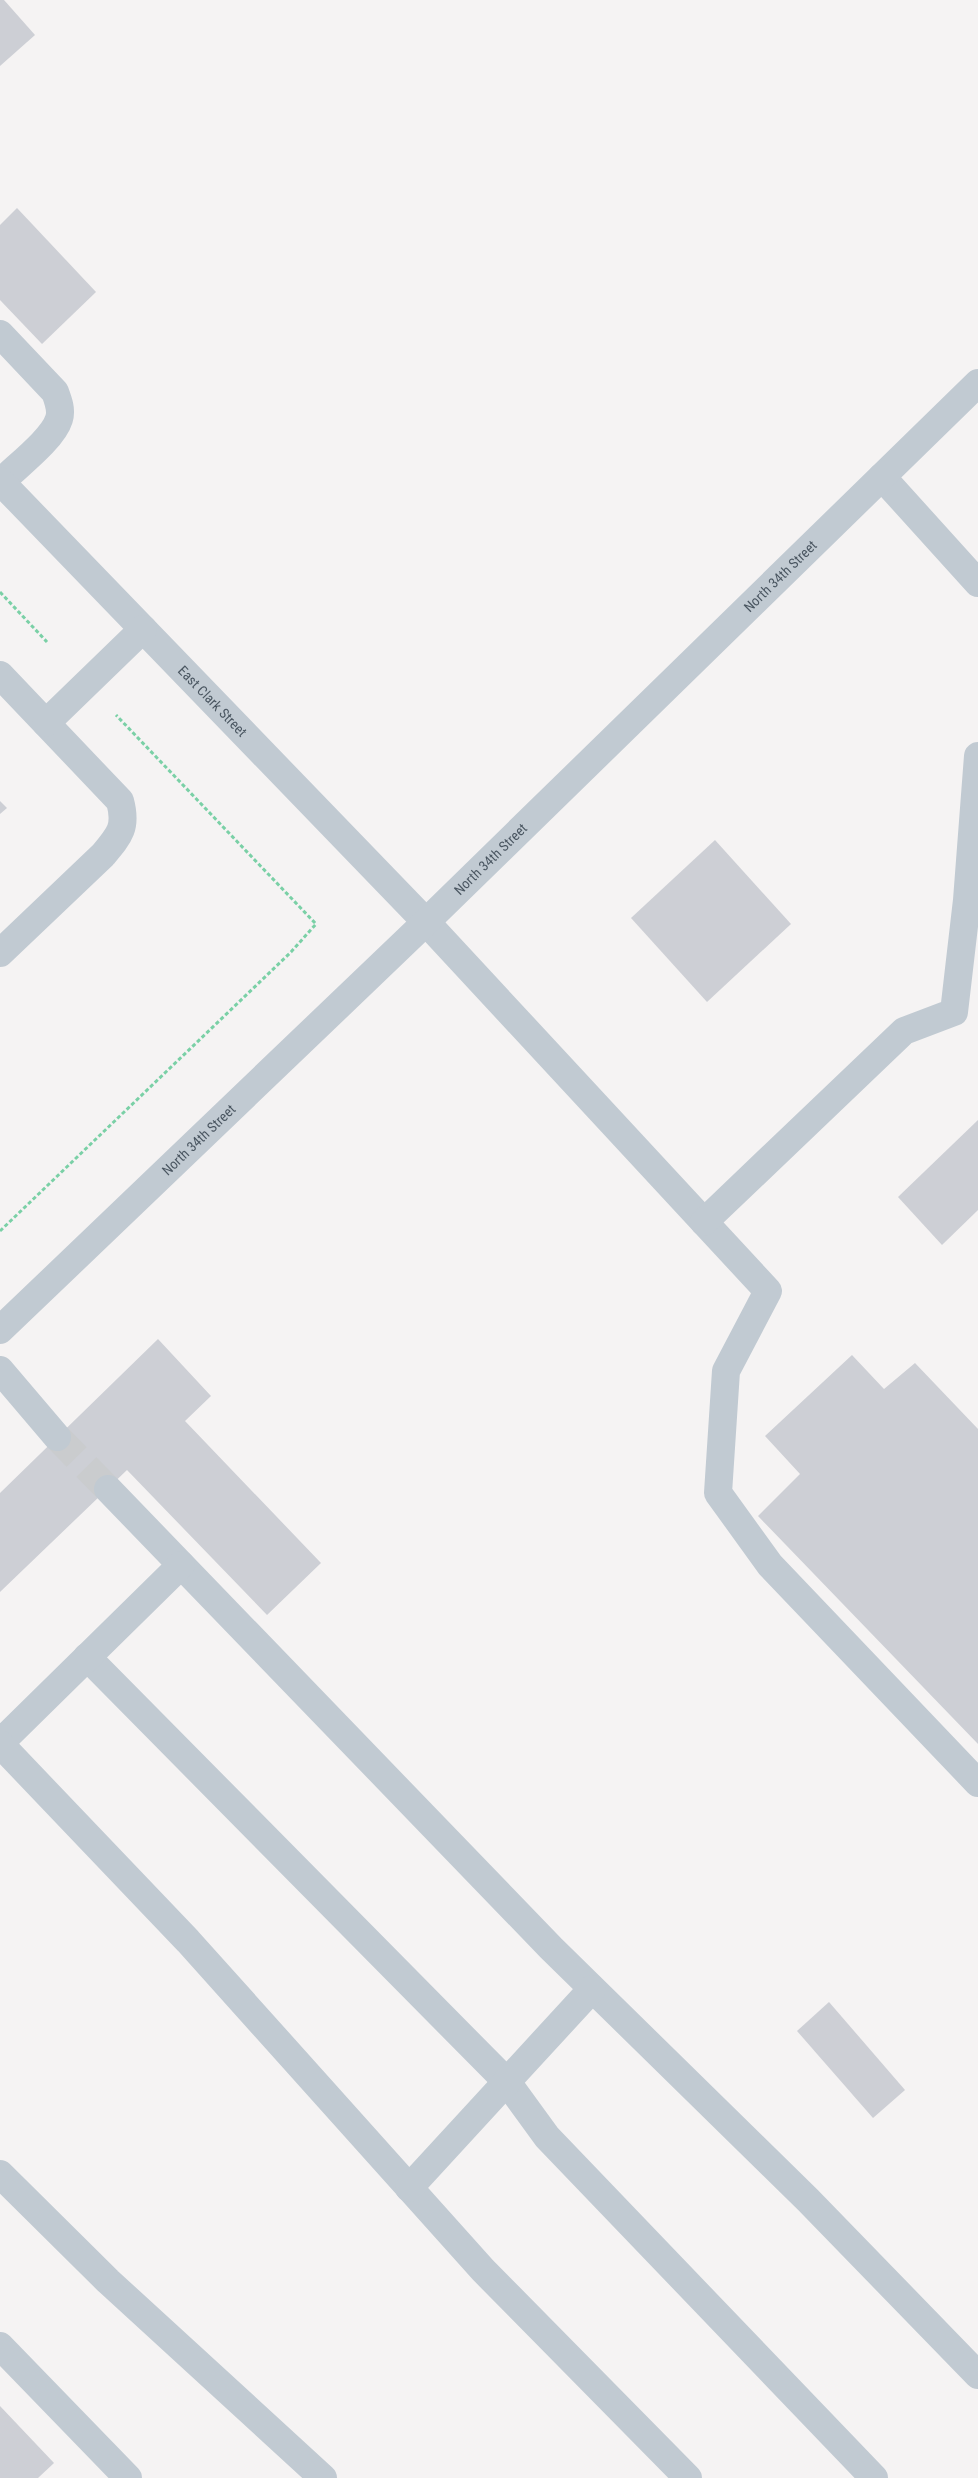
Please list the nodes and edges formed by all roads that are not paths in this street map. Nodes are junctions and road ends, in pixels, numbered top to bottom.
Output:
1 (0, 334) edge
2 (978, 383) edge
3 (882, 477) junction
4 (1, 481) edge
5 (978, 583) edge
6 (143, 629) junction
7 (0, 676) edge
8 (46, 724) junction
9 (978, 756) edge
10 (426, 922) junction
11 (0, 953) edge
12 (704, 1222) junction
13 (0, 1330) edge
14 (0, 1370) edge
15 (57, 1437) tunnel mouth
16 (108, 1489) tunnel mouth
17 (181, 1565) junction
18 (87, 1658) junction
19 (0, 1744) edge
20 (978, 1783) edge
21 (592, 1989) junction
22 (506, 2082) junction
23 (0, 2174) edge
24 (409, 2188) junction
25 (0, 2346) edge
26 (978, 2375) edge
27 (128, 2478) edge
28 (323, 2478) edge
29 (688, 2478) edge
30 (874, 2478) edge

1 - 4 street
2 - 3 street, North 34th Street
3 - 5 street
3 - 10 street, North 34th Street
4 - 6 street, East Clark Street
6 - 8 street
6 - 10 street, East Clark Street
7 - 8 street
8 - 11 street
9 - 12 street
10 - 12 street, East Clark Street
10 - 13 street, North 34th Street
12 - 20 street, East Clark Street
14 - 15 street
16 - 17 street
17 - 18 street
17 - 21 street
18 - 19 street
18 - 22 street
19 - 24 street
21 - 22 street
21 - 26 street
22 - 24 street
22 - 30 street
23 - 28 street
24 - 29 street
25 - 27 street

